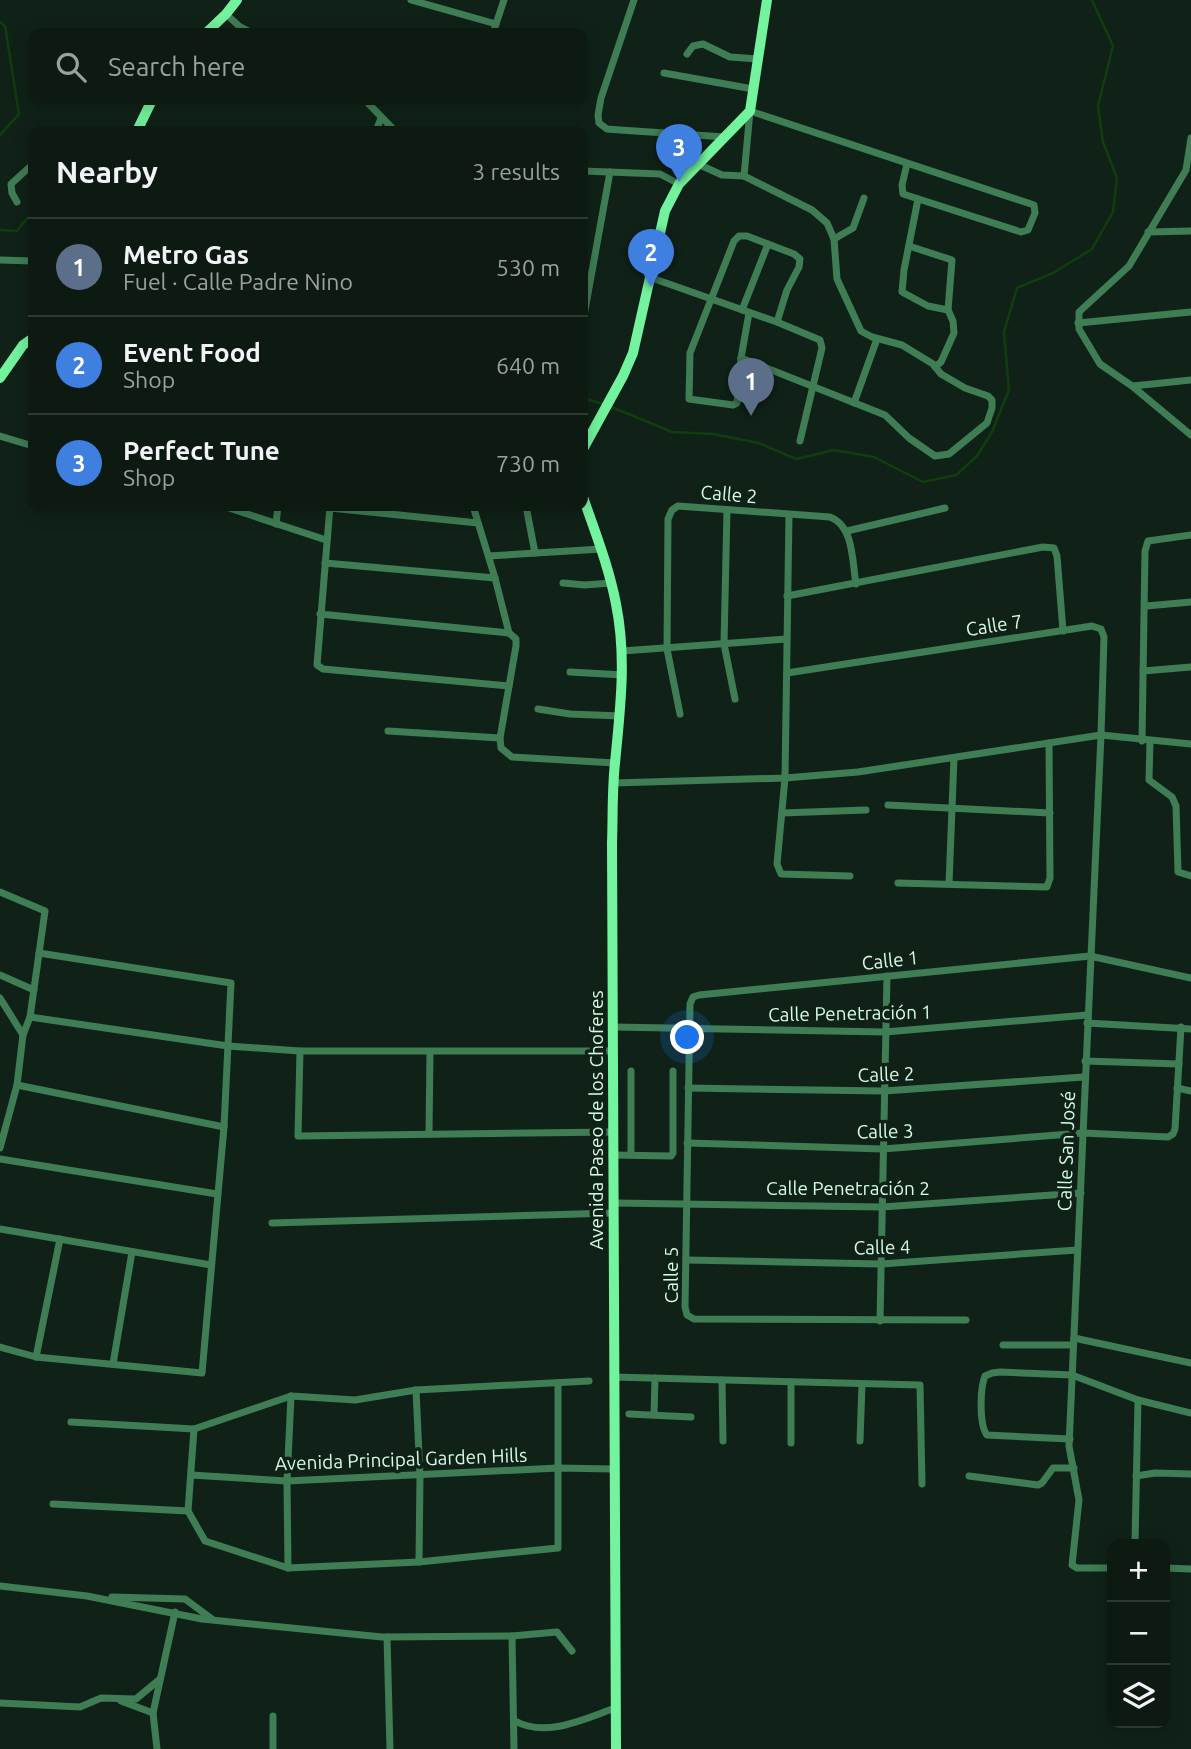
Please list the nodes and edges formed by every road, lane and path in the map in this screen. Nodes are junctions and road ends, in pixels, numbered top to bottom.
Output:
1 (237, 0) edge
2 (411, 0) edge
3 (504, 0) edge
4 (634, 0) edge
5 (767, 0) edge
6 (226, 14) junction
7 (496, 24) junction
8 (211, 28) edge
9 (243, 28) edge
10 (495, 28) edge
11 (687, 54) dead end
12 (758, 59) junction
13 (664, 73) dead end
14 (753, 89) junction
15 (149, 105) edge
16 (370, 105) edge
17 (750, 110) junction
18 (381, 118) junction
19 (139, 126) edge
20 (378, 126) edge
21 (390, 126) edge
22 (725, 137) junction
23 (1191, 138) edge
24 (700, 164) junction
25 (907, 164) junction
26 (28, 168) edge
27 (1189, 170) edge
28 (588, 171) edge
29 (610, 172) junction
30 (744, 176) junction
31 (679, 184) junction
32 (864, 198) dead end
33 (918, 199) junction
34 (17, 202) dead end
35 (1191, 231) edge
36 (1148, 232) junction
37 (834, 239) junction
38 (768, 244) junction
39 (909, 246) junction
40 (0, 260) edge
41 (28, 261) edge
42 (649, 277) junction
43 (588, 293) edge
44 (712, 298) junction
45 (948, 310) junction
46 (745, 312) junction
47 (1191, 312) edge
48 (778, 322) junction
49 (1078, 323) junction
50 (877, 339) junction
51 (28, 342) edge
52 (741, 358) junction
53 (935, 367) junction
54 (0, 378) edge
55 (1191, 380) edge
56 (813, 385) junction
57 (1132, 386) junction
58 (854, 402) junction
59 (1191, 435) edge
60 (0, 436) edge
61 (588, 441) edge
62 (800, 441) dead end
63 (28, 444) edge
64 (945, 508) dead end
65 (727, 510) junction
66 (238, 511) edge
67 (277, 511) edge
68 (330, 511) edge
69 (367, 511) edge
70 (474, 511) edge
71 (527, 511) edge
72 (588, 511) edge
73 (789, 515) junction
74 (478, 523) junction
75 (276, 524) junction
76 (847, 531) junction
77 (1191, 535) edge
78 (326, 540) junction
79 (601, 549) junction
80 (535, 553) junction
81 (489, 556) junction
82 (325, 563) junction
83 (495, 578) junction
84 (563, 583) dead end
85 (611, 583) junction
86 (856, 583) junction
87 (787, 596) junction
88 (1191, 603) edge
89 (1146, 606) junction
90 (320, 614) junction
91 (1063, 631) junction
92 (509, 633) junction
93 (787, 639) junction
94 (724, 643) junction
95 (667, 649) junction
96 (622, 652) junction
97 (1191, 667) edge
98 (1143, 671) junction
99 (570, 672) dead end
100 (787, 673) junction
101 (622, 675) junction
102 (509, 686) junction
103 (735, 699) dead end
104 (538, 709) dead end
105 (680, 714) dead end
106 (620, 716) junction
107 (388, 731) dead end
108 (1101, 735) junction
109 (500, 738) junction
110 (1146, 741) junction
111 (1049, 743) junction
112 (1191, 744) edge
113 (954, 758) junction
114 (615, 763) junction
115 (785, 779) junction
116 (614, 783) junction
117 (888, 805) dead end
118 (952, 808) junction
119 (866, 810) dead end
120 (1050, 813) junction
121 (782, 814) junction
122 (850, 876) dead end
123 (1191, 876) edge
124 (898, 883) dead end
125 (949, 884) junction
126 (0, 892) edge
127 (39, 953) junction
128 (1090, 957) junction
129 (0, 975) edge
130 (887, 976) junction
131 (1191, 978) edge
132 (34, 990) junction
133 (0, 998) edge
134 (693, 998) joint
135 (30, 1017) junction
136 (1087, 1019) junction
137 (613, 1027) junction
138 (1181, 1027) junction
139 (690, 1028) junction
140 (1191, 1029) edge
141 (885, 1032) junction
142 (23, 1035) junction
143 (228, 1045) junction
144 (300, 1051) junction
145 (612, 1051) junction
146 (430, 1052) junction
147 (1085, 1061) junction
148 (1179, 1064) junction
149 (631, 1071) dead end
150 (673, 1071) dead end
151 (1084, 1077) junction
152 (17, 1085) junction
153 (688, 1088) junction
154 (1177, 1088) junction
155 (884, 1091) junction
156 (1191, 1091) edge
157 (224, 1127) junction
158 (612, 1132) junction
159 (1083, 1133) junction
160 (429, 1134) junction
161 (687, 1143) junction
162 (0, 1148) edge
163 (883, 1149) junction
164 (612, 1155) junction
165 (631, 1155) junction
166 (0, 1159) edge
167 (1081, 1193) junction
168 (217, 1194) junction
169 (687, 1203) junction
170 (882, 1207) junction
171 (614, 1208) junction
172 (272, 1223) dead end
173 (0, 1229) edge
174 (60, 1240) junction
175 (1077, 1250) junction
176 (132, 1252) junction
177 (687, 1260) junction
178 (881, 1264) junction
179 (211, 1265) junction
180 (966, 1320) dead end
181 (880, 1321) junction
182 (1074, 1342) junction
183 (1003, 1345) dead end
184 (0, 1347) edge
185 (36, 1357) junction
186 (1191, 1363) edge
187 (113, 1364) junction
188 (1072, 1375) junction
189 (613, 1377) junction
190 (655, 1378) junction
191 (722, 1380) junction
192 (589, 1381) dead end
193 (791, 1382) junction
194 (558, 1383) junction
195 (862, 1384) junction
196 (416, 1390) junction
197 (291, 1396) junction
198 (1138, 1399) junction
199 (1191, 1413) edge
200 (629, 1414) dead end
201 (654, 1415) junction
202 (691, 1417) dead end
203 (71, 1422) dead end
204 (194, 1429) junction
205 (1070, 1439) junction
206 (723, 1441) dead end
207 (860, 1441) dead end
208 (791, 1443) dead end
209 (558, 1468) junction
210 (1074, 1468) junction
211 (613, 1469) junction
212 (191, 1475) junction
213 (1191, 1475) edge
214 (420, 1476) junction
215 (969, 1476) dead end
216 (1136, 1476) junction
217 (287, 1481) junction
218 (922, 1484) dead end
219 (53, 1504) dead end
220 (188, 1511) junction
221 (1135, 1539) edge
222 (419, 1562) junction
223 (288, 1568) junction
224 (1107, 1568) edge
225 (1170, 1568) edge
226 (1191, 1569) edge
227 (0, 1586) edge
228 (86, 1596) junction
229 (175, 1612) junction
230 (213, 1620) junction
231 (512, 1636) junction
232 (387, 1637) junction
233 (572, 1651) dead end
234 (160, 1679) junction
235 (111, 1698) junction
236 (0, 1703) edge
237 (615, 1708) junction
238 (153, 1713) junction
239 (274, 1716) dead end
240 (515, 1721) junction
241 (157, 1749) edge
242 (273, 1749) edge
243 (390, 1749) edge
244 (514, 1749) edge
245 (615, 1749) edge

1 - 6 street
2 - 7 street
3 - 7 street
4 - 22 street
5 - 12 street
6 - 8 street
6 - 9 street
7 - 10 street
11 - 12 street
12 - 14 street
13 - 14 street
14 - 17 street
15 - 19 street
16 - 18 street
17 - 22 street
17 - 25 street
17 - 30 street
18 - 20 street
18 - 21 street
22 - 24 street
23 - 27 street
24 - 30 street
24 - 31 street
25 - 33 street
25 - 33 street
26 - 34 street
27 - 36 street
28 - 29 street
29 - 31 street
29 - 43 street
30 - 37 street
31 - 42 street
32 - 37 street
33 - 39 street
35 - 36 street
36 - 49 street
37 - 50 street
38 - 44 street
38 - 46 street
38 - 48 street
39 - 45 street
39 - 45 street
40 - 41 street
42 - 44 street
42 - 61 street
44 - 46 street
44 - 52 street
45 - 53 street
46 - 48 street
46 - 52 street
47 - 49 street
48 - 56 street
49 - 57 street
50 - 53 street
50 - 58 street
51 - 54 street
52 - 56 street
53 - 58 street
55 - 57 street
56 - 58 street
56 - 62 street
57 - 59 street
60 - 63 street
64 - 76 street
65 - 73 street, Calle 2
65 - 94 street
65 - 95 street, Calle 2
66 - 75 street
67 - 75 street
68 - 78 street
69 - 74 street
70 - 74 street
71 - 80 street
72 - 79 street, Avenida Paseo de los Choferes
73 - 76 street, Calle 2
73 - 87 street
74 - 81 street
75 - 78 street
76 - 86 street
77 - 89 street
78 - 82 street
79 - 80 street
79 - 85 street, Avenida Paseo de los Choferes
80 - 81 street
81 - 83 street
82 - 83 street
82 - 90 street
83 - 92 street
84 - 85 street
85 - 96 street, Avenida Paseo de los Choferes
86 - 87 street
86 - 91 street
87 - 93 street
88 - 89 street
89 - 98 street
90 - 92 street
90 - 102 street
91 - 100 street, Calle 7
91 - 108 street, Calle 7
92 - 102 street
93 - 94 street
93 - 100 street
94 - 95 street
94 - 103 street
95 - 96 street
95 - 105 street, Calle 2
96 - 101 street, Avenida Paseo de los Choferes
97 - 98 street
98 - 110 street
99 - 101 street
100 - 115 street
101 - 106 street, Avenida Paseo de los Choferes
102 - 109 street
104 - 106 street
106 - 114 street, Avenida Paseo de los Choferes
107 - 109 street
108 - 110 street
108 - 111 street
108 - 128 street, Calle San José
109 - 114 street
110 - 112 street
110 - 123 street
111 - 113 street
111 - 120 street
113 - 115 street
113 - 118 street
114 - 116 street, Avenida Paseo de los Choferes
115 - 116 street
115 - 121 street
116 - 137 street, Avenida Paseo de los Choferes
117 - 118 street
118 - 120 street
118 - 125 street
119 - 121 street
120 - 125 street
121 - 122 street
124 - 125 street
126 - 127 street
127 - 132 street
127 - 143 street
128 - 130 street, Calle 1
128 - 131 street, Calle 1
128 - 136 street, Calle San José
129 - 132 street
130 - 134 street, Calle 1
130 - 141 street
132 - 135 street
133 - 142 street
134 - 139 street, Calle 5
135 - 142 street
135 - 143 street
136 - 138 street, Calle Penetración 1
136 - 141 street, Calle Penetración 1
136 - 147 street, Calle San José
137 - 139 street, Calle Penetración 1
137 - 145 street, Avenida Paseo de los Choferes
138 - 140 street, Calle Penetración 1
138 - 148 street
139 - 141 street, Calle Penetración 1
139 - 153 street, Calle 5
141 - 155 street
142 - 152 street
143 - 144 street
143 - 157 street
144 - 146 street
144 - 160 street
145 - 146 street
145 - 158 street, Avenida Paseo de los Choferes
146 - 160 street
147 - 148 street
147 - 151 street, Calle San José
148 - 154 street
149 - 165 street
150 - 165 street
151 - 155 street, Calle 2
151 - 159 street, Calle San José
152 - 157 street
152 - 162 street
153 - 155 street, Calle 2
153 - 161 street, Calle 5
154 - 156 street
154 - 159 street, Calle 3
155 - 163 street
157 - 168 street
158 - 160 street
158 - 164 street, Avenida Paseo de los Choferes
159 - 163 street, Calle 3
159 - 167 street, Calle San José
161 - 163 street, Calle 3
161 - 169 street, Calle 5
163 - 170 street
164 - 165 street
164 - 171 street, Avenida Paseo de los Choferes
166 - 168 street
167 - 170 street, Calle Penetración 2
167 - 175 street, Calle San José
168 - 179 street
169 - 170 street, Calle Penetración 2
169 - 171 street, Calle Penetración 2
169 - 177 street, Calle 5
170 - 178 street
171 - 172 street, Calle Penetración 2
171 - 189 street, Avenida Paseo de los Choferes
173 - 174 street
174 - 176 street
174 - 185 street
175 - 178 street, Calle 4
175 - 182 street, Calle San José
176 - 179 street
176 - 187 street
177 - 178 street, Calle 4
177 - 181 street, Calle 5
178 - 181 street
179 - 187 street
180 - 181 street, Calle 5
182 - 183 street
182 - 186 street
182 - 188 street, Calle San José
184 - 185 street
185 - 187 street
188 - 198 street
188 - 205 street, Calle San José
188 - 205 street
189 - 190 street
189 - 211 street, Avenida Paseo de los Choferes
190 - 191 street
190 - 201 street
191 - 193 street
191 - 206 street
192 - 194 street
193 - 195 street
193 - 208 street
194 - 196 street
194 - 209 street
195 - 207 street
195 - 218 street
196 - 197 street
196 - 214 street
197 - 204 street
197 - 217 street
198 - 199 street
198 - 216 street
200 - 201 street
201 - 202 street
203 - 204 street
204 - 212 street
205 - 210 street, Calle San José
209 - 211 street, Avenida Principal Garden Hills
209 - 214 street, Avenida Principal Garden Hills
209 - 222 street
210 - 215 street
210 - 224 street, Calle San José
211 - 237 street, Avenida Paseo de los Choferes
212 - 217 street, Avenida Principal Garden Hills
212 - 220 street
213 - 216 street
214 - 217 street, Avenida Principal Garden Hills
214 - 222 street
216 - 221 street
217 - 223 street
219 - 220 street
220 - 223 street
222 - 223 street
225 - 226 street
227 - 228 street
228 - 229 street
228 - 230 street
229 - 230 street
229 - 234 street
230 - 232 street
231 - 232 street
231 - 233 street
231 - 240 street
232 - 243 street
234 - 235 street
234 - 238 street
235 - 236 street
235 - 238 street
237 - 240 street
237 - 245 street, Avenida Paseo de los Choferes
238 - 241 street
239 - 242 street
240 - 244 street

